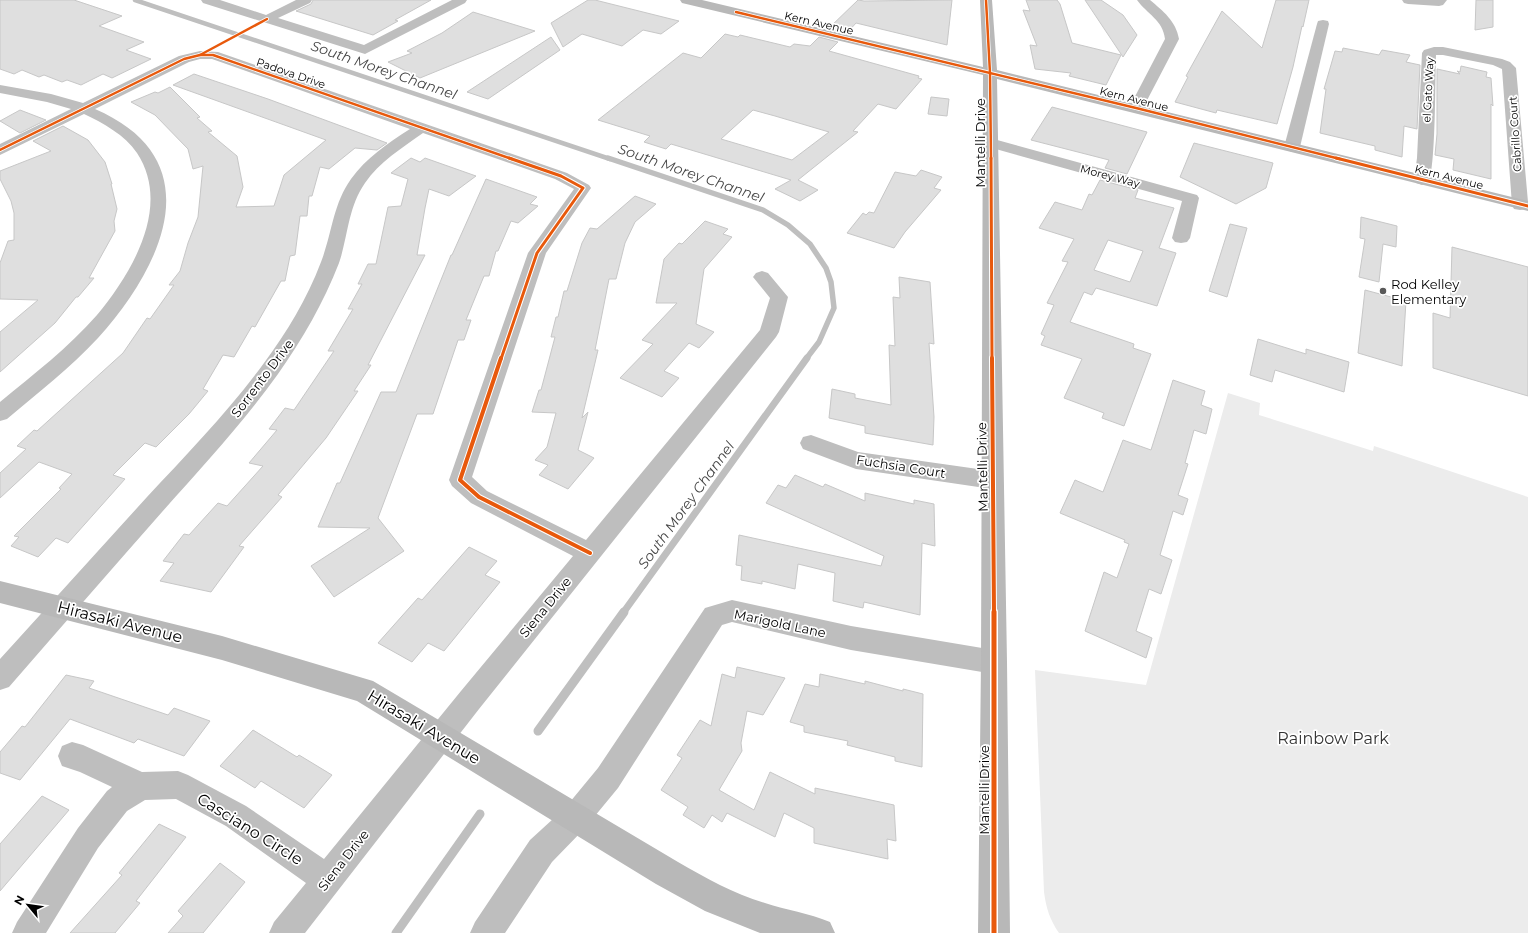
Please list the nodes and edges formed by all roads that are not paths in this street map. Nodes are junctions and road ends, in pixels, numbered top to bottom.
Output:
1 (207, 0) edge
2 (306, 0) edge
3 (461, 0) edge
4 (686, 0) edge
5 (986, 0) edge
6 (1143, 0) edge
7 (1441, 0) edge
8 (1414, 1) edge
9 (267, 19) junction
10 (1323, 24) dead end
11 (1505, 65) joint
12 (990, 73) junction
13 (0, 89) edge
14 (83, 108) junction
15 (1136, 108) junction
16 (421, 128) junction
17 (990, 143) junction
18 (1292, 147) junction
19 (0, 150) edge
20 (1422, 180) junction
21 (1524, 206) edge
22 (1181, 238) dead end
23 (762, 277) dead end
24 (0, 413) edge
25 (811, 443) dead end
26 (992, 480) junction
27 (590, 552) junction
28 (0, 592) edge
29 (63, 608) junction
30 (994, 662) junction
31 (0, 678) edge
32 (441, 737) junction
33 (72, 756) dead end
34 (141, 786) junction
35 (575, 818) junction
36 (328, 880) junction
37 (28, 933) edge
38 (286, 933) edge
39 (486, 933) edge
40 (819, 933) edge
41 (994, 933) edge

1 - 9 street
2 - 9 street
3 - 9 street
4 - 12 street, Kern Avenue
5 - 12 street, Mantelli Drive
6 - 15 street
7 - 8 street
10 - 18 street
11 - 20 street, el Gato Way
11 - 21 street, Cabrillo Court
12 - 15 street, Kern Avenue
12 - 17 street, Mantelli Drive
13 - 14 street
14 - 16 street, Padova Drive
14 - 19 street, Padova Drive
14 - 24 street
15 - 18 street, Kern Avenue
16 - 27 street, Padova Drive
16 - 29 street, Sorrento Drive
17 - 22 street, Morey Way
17 - 26 street, Mantelli Drive
18 - 20 street, Kern Avenue
20 - 21 street, Kern Avenue
23 - 27 street, Siena Drive
25 - 26 street, Fuchsia Court
26 - 30 street, Mantelli Drive
27 - 32 street, Siena Drive
28 - 29 street, Hirasaki Avenue
29 - 31 street, Sorrento Drive
29 - 32 street, Hirasaki Avenue
30 - 35 street, Marigold Lane
30 - 41 street, Mantelli Drive
32 - 35 street, Hirasaki Avenue
32 - 36 street, Siena Drive
33 - 34 street
34 - 36 street, Casciano Circle
34 - 37 street
35 - 39 street, Marigold Lane
35 - 40 street, Hirasaki Avenue
36 - 38 street, Siena Drive

